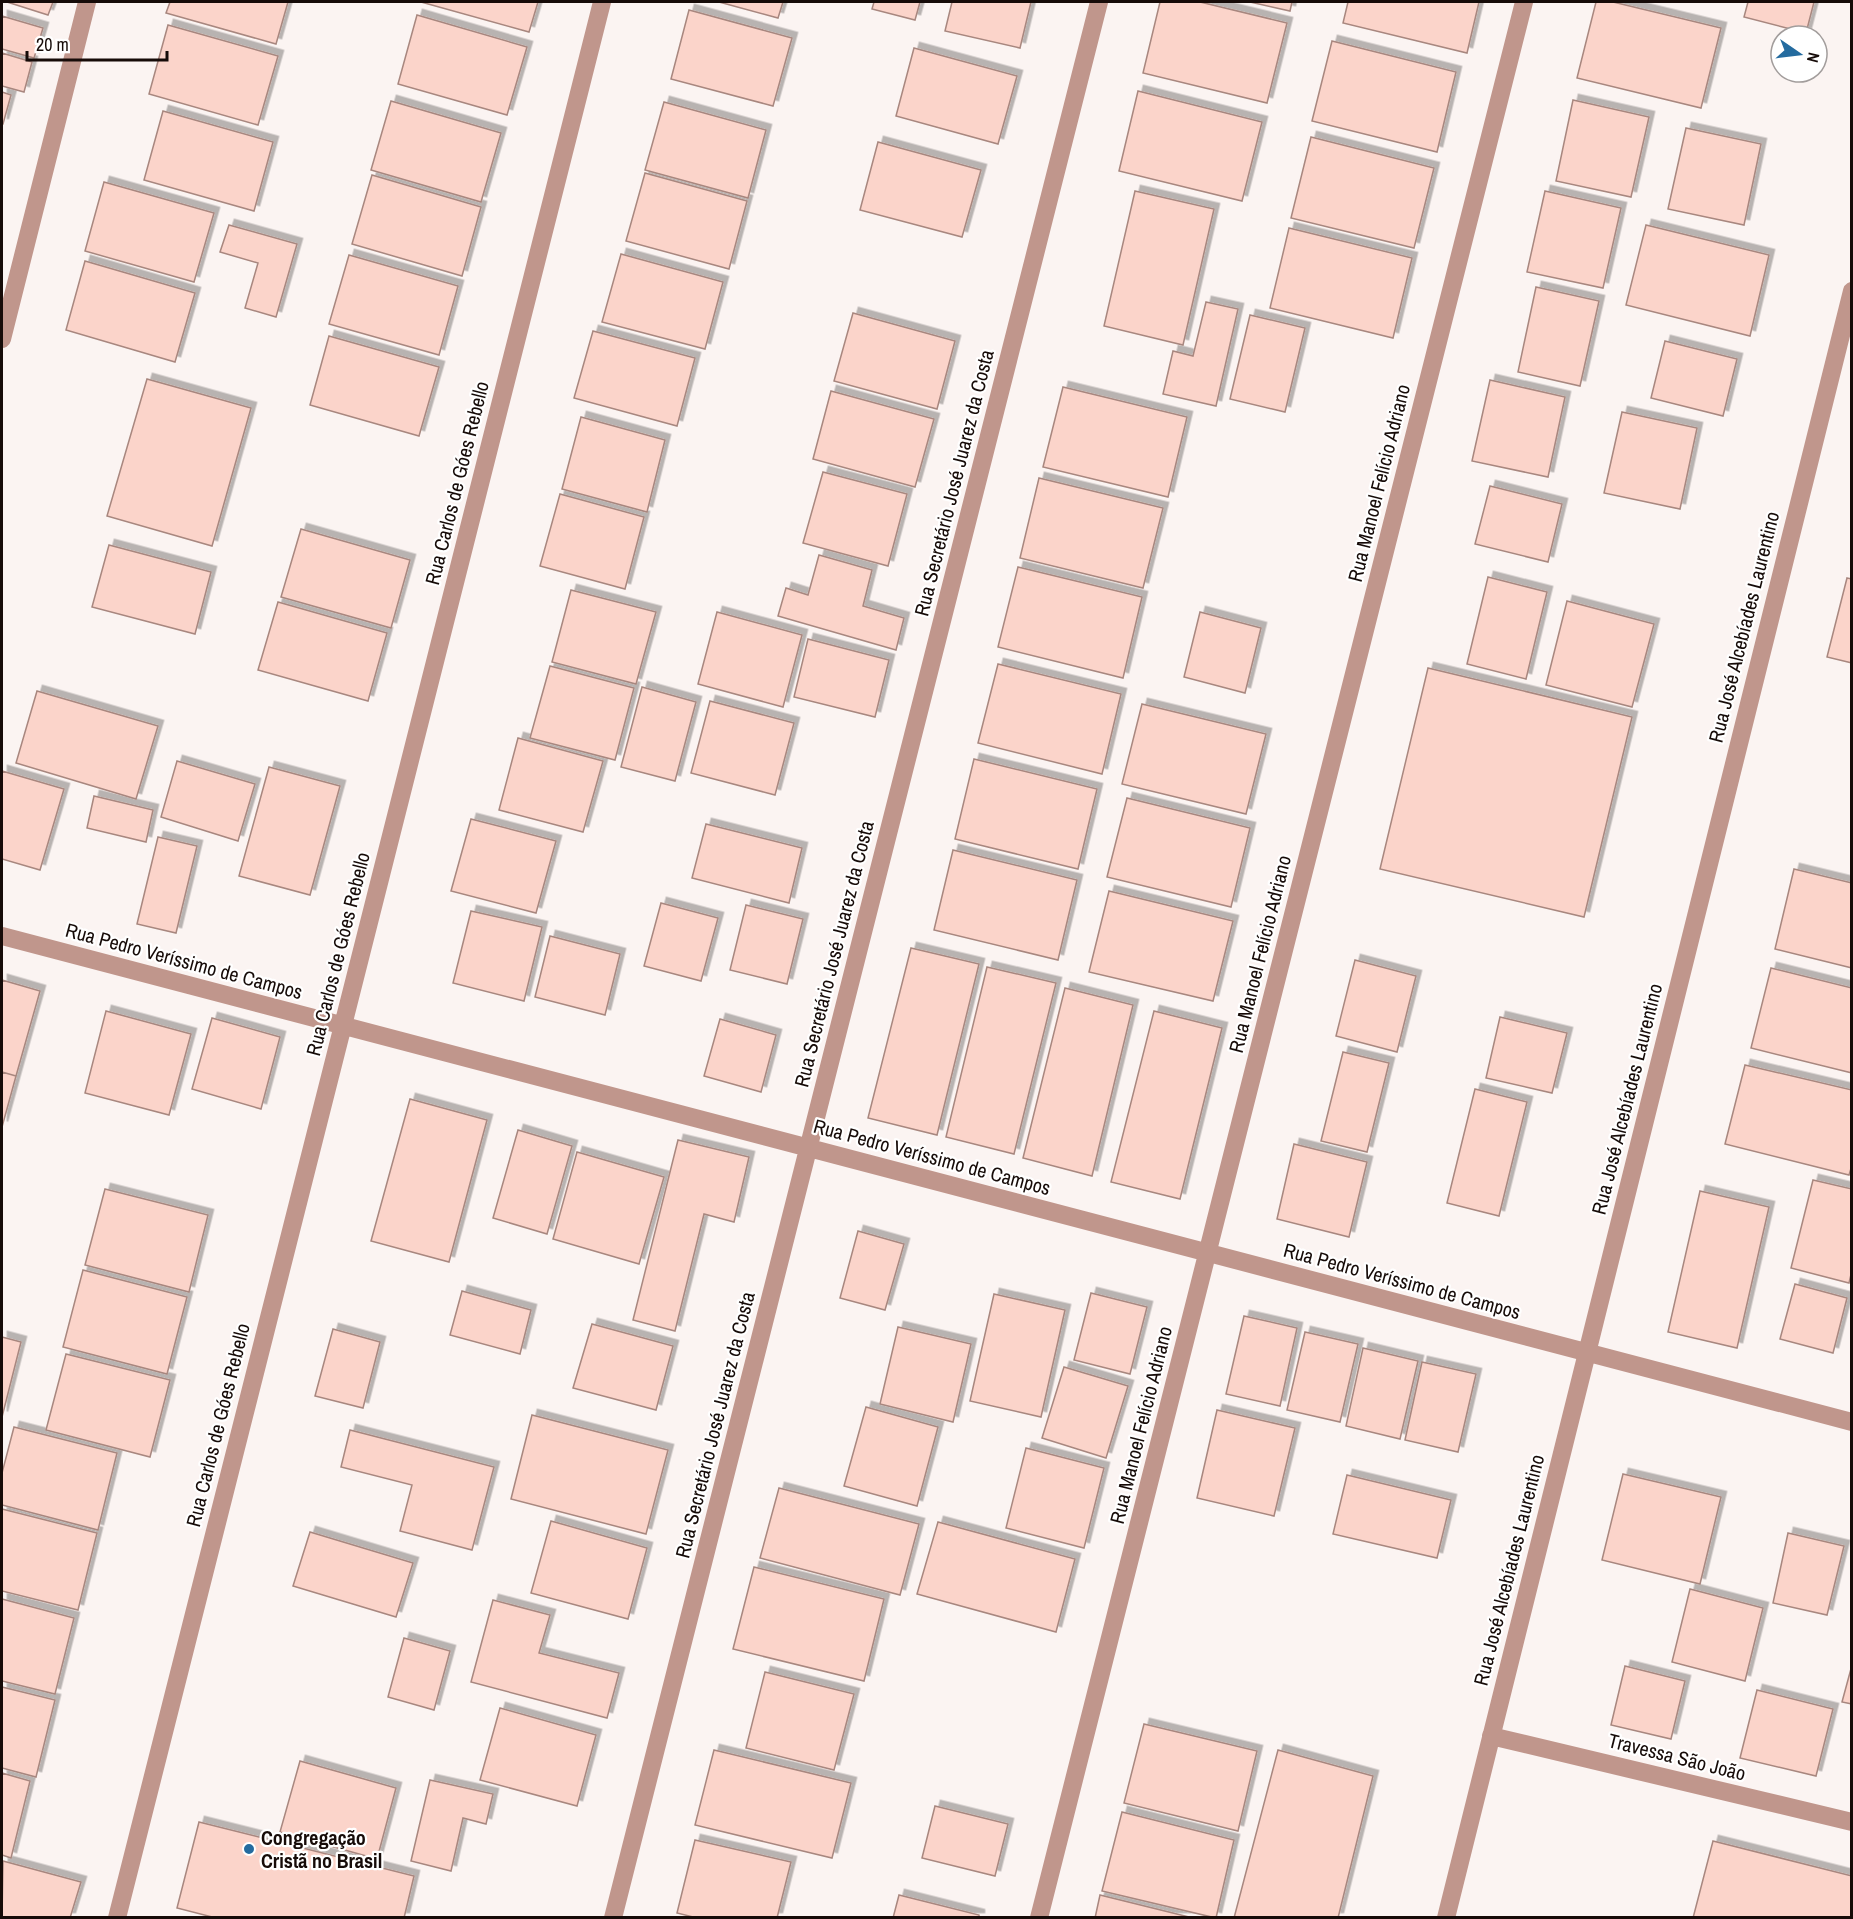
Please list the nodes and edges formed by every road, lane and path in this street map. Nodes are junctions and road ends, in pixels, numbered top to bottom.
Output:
1 (87, 2) edge
2 (602, 2) edge
3 (1099, 2) edge
4 (1524, 2) edge
5 (1851, 291) edge
6 (2, 339) edge
7 (2, 936) edge
8 (343, 1026) junction
9 (808, 1148) junction
10 (1208, 1253) junction
11 (1587, 1353) junction
12 (1851, 1422) edge
13 (1491, 1736) junction
14 (1851, 1822) edge
15 (117, 1917) edge
16 (613, 1917) edge
17 (1039, 1917) edge
18 (1446, 1917) edge

1 - 6 street
2 - 8 street, Rua Carlos de Góes Rebello
3 - 9 street, Rua Secretário José Juarez da Costa
4 - 10 street, Rua Manoel Felício Adriano
5 - 11 street, Rua José Alcebíades Laurentino
7 - 8 street, Rua Pedro Veríssimo de Campos
8 - 9 street, Rua Pedro Veríssimo de Campos
8 - 15 street, Rua Carlos de Góes Rebello
9 - 10 street, Rua Pedro Veríssimo de Campos
9 - 16 street, Rua Secretário José Juarez da Costa
10 - 11 street, Rua Pedro Veríssimo de Campos
10 - 17 street, Rua Manoel Felício Adriano
11 - 12 street, Rua Pedro Veríssimo de Campos
11 - 13 street, Rua José Alcebíades Laurentino
13 - 14 street, Travessa São João
13 - 18 street, Rua José Alcebíades Laurentino

